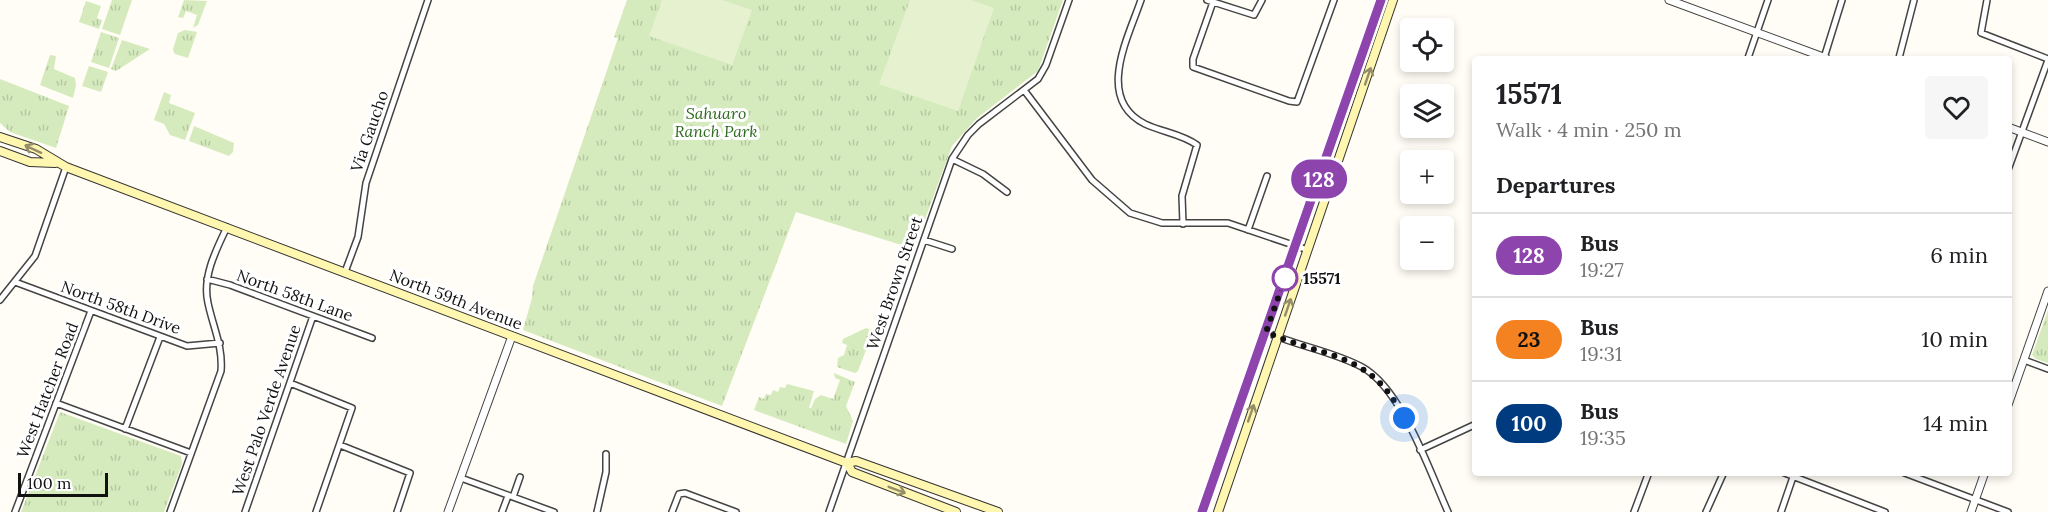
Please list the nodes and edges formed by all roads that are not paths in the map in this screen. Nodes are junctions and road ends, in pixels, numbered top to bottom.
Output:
1 (428, 0) edge
2 (1069, 0) edge
3 (1141, 0) edge
4 (1262, 0) edge
5 (1334, 0) edge
6 (1381, 0) edge
7 (1393, 0) edge
8 (1669, 0) edge
9 (1768, 0) edge
10 (1842, 0) edge
11 (1914, 0) edge
12 (1987, 0) edge
13 (1210, 1) edge
14 (1757, 33) junction
15 (1749, 56) edge
16 (1820, 56) edge
17 (1826, 56) edge
18 (1900, 56) edge
19 (2048, 60) edge
20 (1352, 85) junction
21 (1024, 90) junction
22 (2012, 128) edge
23 (2023, 132) junction
24 (3, 139) edge
25 (2048, 142) edge
26 (0, 151) edge
27 (952, 159) junction
28 (1339, 160) junction
29 (2012, 160) edge
30 (56, 163) junction
31 (66, 167) junction
32 (1267, 176) dead end
33 (1007, 192) dead end
34 (1183, 224) junction
35 (227, 227) junction
36 (1248, 230) junction
37 (924, 240) junction
38 (1296, 246) junction
39 (952, 249) dead end
40 (1308, 250) junction
41 (345, 272) junction
42 (207, 279) junction
43 (15, 282) junction
44 (2048, 291) edge
45 (0, 300) edge
46 (91, 310) junction
47 (313, 316) junction
48 (1266, 332) junction
49 (160, 336) junction
50 (512, 336) junction
51 (1278, 337) junction
52 (372, 338) dead end
53 (220, 343) junction
54 (2024, 360) junction
55 (2048, 369) edge
56 (290, 383) junction
57 (2012, 394) edge
58 (56, 403) junction
59 (1472, 426) edge
60 (125, 429) junction
61 (340, 445) junction
62 (1420, 450) junction
63 (191, 453) junction
64 (606, 454) dead end
65 (1222, 458) junction
66 (847, 463) junction
67 (1235, 463) junction
68 (1648, 476) edge
69 (1722, 476) edge
70 (1912, 476) edge
71 (1984, 476) edge
72 (520, 477) dead end
73 (1793, 477) joint
74 (461, 478) junction
75 (510, 497) junction
76 (1975, 500) junction
77 (15, 512) edge
78 (170, 512) edge
79 (245, 512) edge
80 (315, 512) edge
81 (397, 512) edge
82 (448, 512) edge
83 (502, 512) edge
84 (554, 512) edge
85 (597, 512) edge
86 (672, 512) edge
87 (736, 512) edge
88 (829, 512) edge
89 (956, 512) edge
90 (998, 512) edge
91 (1202, 512) edge
92 (1218, 512) edge
93 (1448, 512) edge
94 (1635, 512) edge
95 (1706, 512) edge
96 (1781, 512) edge
97 (1885, 512) edge
98 (1971, 512) edge
99 (2008, 512) edge

1 - 41 street, Via Gaucho
2 - 21 street, West Brown Street
3 - 34 street
4 - 13 street
5 - 13 street
6 - 20 main road
28 -> 7 main road
8 - 14 street
9 - 14 street
10 - 17 street
11 - 18 street
12 - 19 street
14 - 15 street
14 - 16 street
19 - 23 street
20 - 28 main road
20 - 38 main road
21 - 27 street, West Brown Street
21 - 34 street
22 - 23 street
23 - 25 street
23 - 29 street
30 -> 24 main road, North 59th Avenue
26 - 30 main road, North 59th Avenue
27 - 33 street
27 - 37 street, West Brown Street
28 - 40 main road
30 - 31 main road, North 59th Avenue
31 - 35 main road, North 59th Avenue
31 - 43 street
32 - 36 street
34 - 36 street
35 - 41 main road, North 59th Avenue
35 - 42 street
36 - 38 street
37 - 39 street
37 - 66 street, West Brown Street
38 - 40 street
38 - 48 main road
51 -> 40 main road
41 - 50 main road, North 59th Avenue
42 - 47 street, North 58th Lane
42 - 53 street
43 - 45 street
43 - 46 street, North 58th Drive
44 - 54 street
46 - 49 street, North 58th Drive
46 - 58 street, West Hatcher Road
47 - 52 street, North 58th Lane
47 - 56 street, West Palo Verde Avenue
48 - 51 street
48 - 65 main road
49 - 53 street, North 58th Drive
49 - 60 street
50 - 66 main road, North 59th Avenue
50 - 74 street
51 - 62 street
67 -> 51 main road
53 - 63 street
54 - 55 street
54 - 57 street
56 - 61 street
56 - 79 street, West Palo Verde Avenue
58 - 60 street
58 - 77 street, West Hatcher Road
59 - 62 street
60 - 63 street
61 - 80 street
61 - 81 street
62 - 93 street
63 - 78 street
64 - 85 street
65 - 67 main road
65 - 91 main road
66 - 88 street, West Brown Street
66 -> 89 main road, North 59th Avenue
66 - 90 main road, North 59th Avenue
67 - 92 main road
68 - 94 street
69 - 95 street
70 - 76 street
71 - 76 street
72 - 75 street
73 - 96 street
73 - 97 street
74 - 75 street
74 - 82 street
75 - 83 street
75 - 84 street
76 - 98 street
76 - 99 street
86 - 87 street

